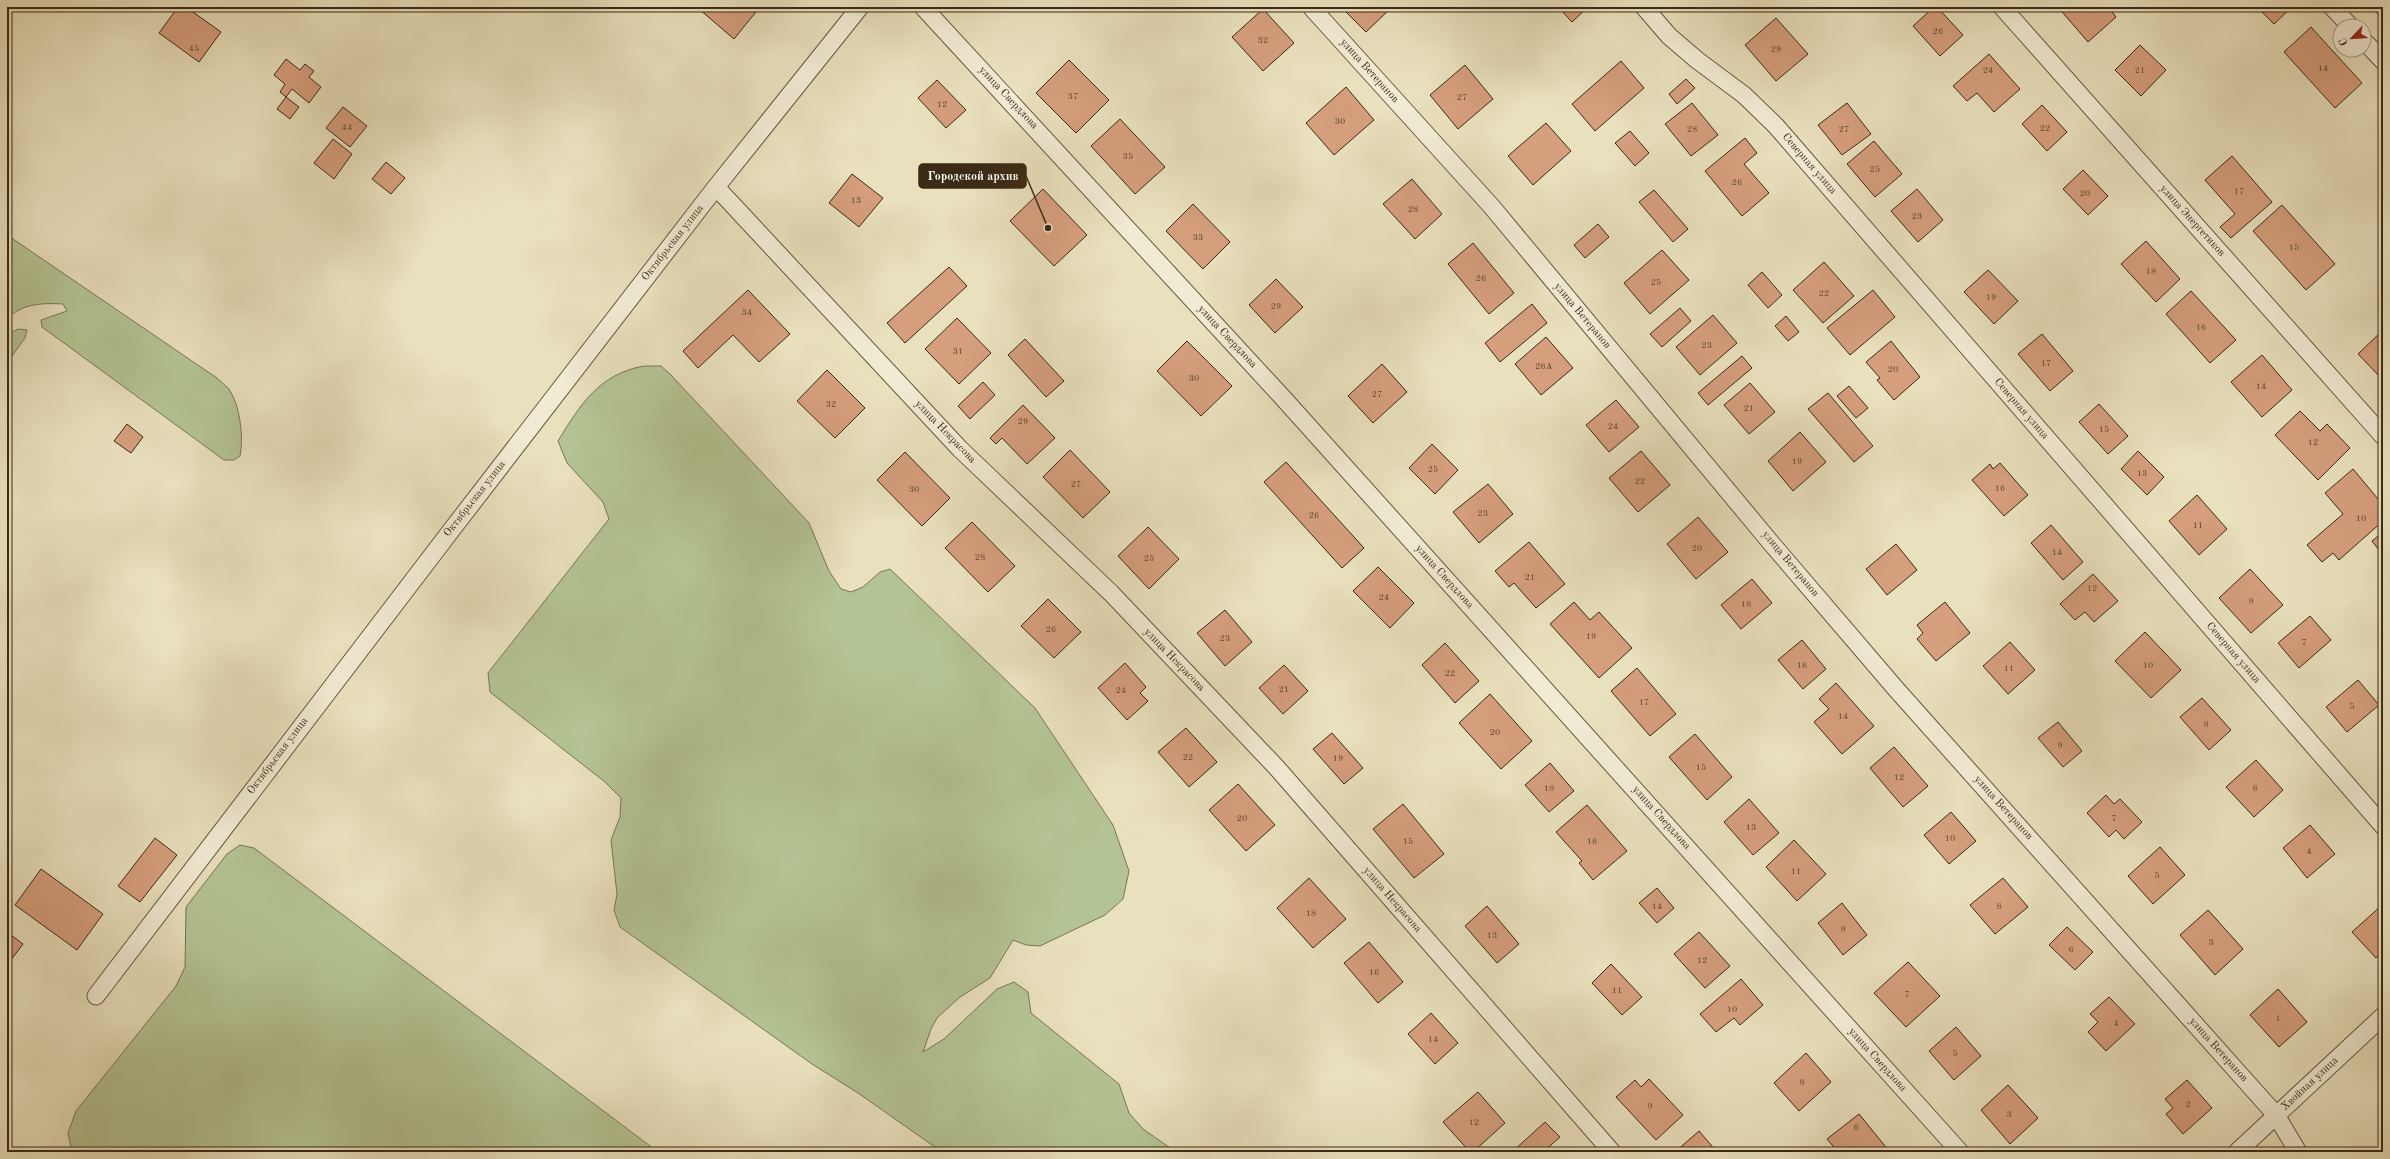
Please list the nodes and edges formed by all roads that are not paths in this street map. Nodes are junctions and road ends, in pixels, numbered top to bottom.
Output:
1 (860, 7) edge
2 (923, 7) edge
3 (1311, 7) edge
4 (1644, 7) edge
5 (2002, 7) edge
6 (2332, 7) edge
7 (2342, 18) edge
8 (2372, 49) edge
9 (2383, 61) edge
10 (716, 187) junction
11 (2383, 436) edge
12 (2383, 826) edge
13 (96, 996) dead end
14 (2383, 1016) edge
15 (2276, 1116) junction
16 (1612, 1152) edge
17 (1960, 1152) edge
18 (2237, 1152) edge
19 (2298, 1152) edge

1 - 10 street, Октябрьская улица
2 - 17 street, улица Свердлова
3 - 15 street, улица Ветеранов
4 - 12 street, Северная улица
5 - 11 street, улица Энергетиков
6 - 7 street
8 - 9 street
10 - 13 street, Октябрьская улица
10 - 16 street, улица Некрасова
14 - 15 street, Хвойная улица
15 - 18 street, Хвойная улица
15 - 19 street, улица Ветеранов

